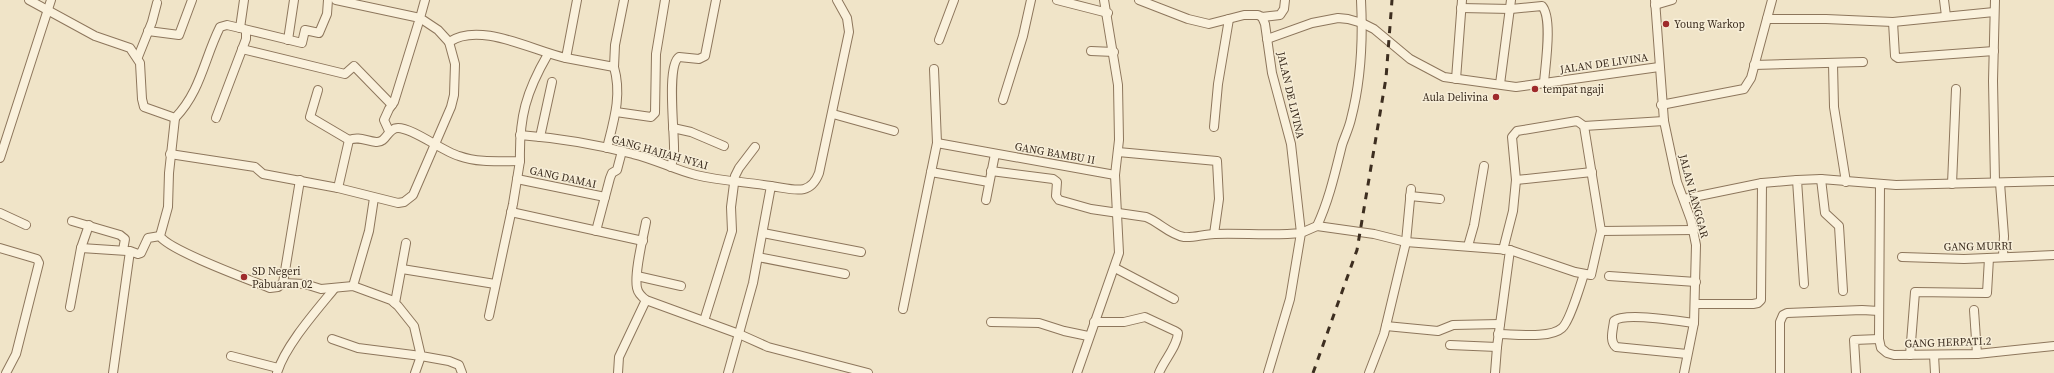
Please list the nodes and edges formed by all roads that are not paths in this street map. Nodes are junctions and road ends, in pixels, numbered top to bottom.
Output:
1 (29, 0) edge
2 (51, 0) edge
3 (192, 0) edge
4 (244, 0) edge
5 (294, 0) edge
6 (328, 0) edge
7 (336, 0) edge
8 (425, 0) edge
9 (577, 0) edge
10 (624, 0) edge
11 (665, 0) edge
12 (716, 0) edge
13 (837, 0) edge
14 (954, 0) edge
15 (1031, 0) edge
16 (1057, 0) edge
17 (1104, 0) edge
18 (1139, 0) edge
19 (1285, 0) edge
20 (1361, 0) edge
21 (1672, 0) edge
22 (1772, 0) edge
23 (1944, 0) edge
24 (1995, 0) edge
25 (1655, 2) edge
26 (157, 3) dead end
27 (1461, 4) edge
28 (1511, 4) edge
29 (47, 10) junction
30 (1994, 12) junction
31 (1108, 13) junction
32 (1946, 16) junction
33 (1262, 17) junction
34 (420, 18) junction
35 (1229, 20) junction
36 (1767, 20) junction
37 (1892, 22) junction
38 (1362, 23) junction
39 (243, 29) junction
40 (148, 30) junction
41 (1267, 39) junction
42 (288, 40) junction
43 (939, 40) dead end
44 (449, 42) junction
45 (242, 49) junction
46 (1994, 50) junction
47 (1091, 51) dead end
48 (1114, 52) junction
49 (548, 54) junction
50 (138, 57) junction
51 (566, 58) junction
52 (1863, 62) dead end
53 (1833, 64) junction
54 (1754, 65) junction
55 (614, 67) junction
56 (1659, 67) junction
57 (934, 69) dead end
58 (1456, 79) junction
59 (552, 82) dead end
60 (1544, 83) junction
61 (1500, 84) junction
62 (1956, 89) dead end
63 (318, 90) dead end
64 (1003, 100) dead end
65 (392, 105) junction
66 (1661, 105) junction
67 (616, 112) junction
68 (833, 114) junction
69 (175, 118) junction
70 (216, 118) dead end
71 (1664, 121) junction
72 (1584, 126) junction
73 (1214, 127) dead end
74 (673, 128) junction
75 (390, 131) junction
76 (894, 131) dead end
77 (520, 134) junction
78 (540, 136) junction
79 (349, 140) junction
80 (937, 143) junction
81 (433, 144) junction
82 (724, 146) dead end
83 (755, 147) dead end
84 (607, 148) junction
85 (622, 151) junction
86 (1118, 152) junction
87 (993, 153) junction
88 (170, 154) junction
89 (0, 158) edge
90 (520, 161) junction
91 (1484, 166) dead end
92 (671, 167) junction
93 (991, 171) junction
94 (931, 172) junction
95 (1592, 172) junction
96 (1115, 175) junction
97 (517, 179) junction
98 (1821, 179) junction
99 (300, 180) junction
100 (1516, 180) junction
101 (1797, 180) junction
102 (2054, 181) edge
103 (734, 182) junction
104 (989, 182) junction
105 (1846, 182) junction
106 (1997, 182) junction
107 (1762, 183) junction
108 (1952, 184) junction
109 (1880, 185) junction
110 (771, 186) junction
111 (338, 188) junction
112 (605, 197) junction
113 (374, 198) junction
114 (1440, 199) dead end
115 (1684, 199) junction
116 (986, 200) dead end
117 (511, 212) junction
118 (0, 213) edge
119 (1118, 213) junction
120 (72, 221) dead end
121 (646, 222) dead end
122 (26, 225) dead end
123 (89, 225) junction
124 (1317, 226) junction
125 (1694, 230) junction
126 (596, 231) junction
127 (1601, 231) junction
128 (763, 233) junction
129 (1301, 233) junction
130 (1214, 234) junction
131 (160, 236) junction
132 (643, 241) junction
133 (1406, 242) junction
134 (406, 243) dead end
135 (1468, 246) junction
136 (0, 248) edge
137 (81, 248) junction
138 (1506, 250) junction
139 (126, 251) junction
140 (861, 252) dead end
141 (2054, 255) edge
142 (2002, 256) junction
143 (1902, 257) dead end
144 (758, 258) junction
145 (1988, 258) junction
146 (1115, 268) junction
147 (402, 269) junction
148 (845, 274) dead end
149 (1584, 274) junction
150 (638, 276) junction
151 (1609, 276) dead end
152 (1696, 282) junction
153 (283, 283) junction
154 (495, 284) junction
155 (1804, 284) dead end
156 (353, 286) junction
157 (681, 286) dead end
158 (334, 289) junction
159 (1843, 291) dead end
160 (1174, 298) dead end
161 (646, 300) junction
162 (395, 303) junction
163 (1696, 304) junction
164 (70, 307) dead end
165 (903, 309) dead end
166 (1974, 310) dead end
167 (1879, 311) junction
168 (489, 316) dead end
169 (704, 321) junction
170 (991, 322) dead end
171 (1094, 322) junction
172 (1694, 323) junction
173 (1500, 324) junction
174 (1386, 326) junction
175 (739, 334) junction
176 (1498, 334) junction
177 (1088, 336) junction
178 (332, 339) dead end
179 (1879, 339) junction
180 (1450, 345) dead end
181 (2054, 346) edge
182 (1497, 347) junction
183 (1687, 354) junction
184 (1976, 354) junction
185 (1910, 355) junction
186 (231, 356) dead end
187 (421, 356) junction
188 (1934, 356) junction
189 (278, 370) edge
190 (6, 373) edge
191 (113, 373) edge
192 (415, 373) edge
193 (462, 373) edge
194 (618, 373) edge
195 (728, 373) edge
196 (868, 373) edge
197 (1077, 373) edge
198 (1159, 373) edge
199 (1268, 373) edge
200 (1369, 373) edge
201 (1496, 373) edge
202 (1684, 373) edge
203 (1780, 373) edge
204 (1856, 373) edge
205 (1936, 373) edge

1 - 29 street
2 - 29 street
3 - 40 street
4 - 39 street
5 - 42 street
6 - 42 street
7 - 34 street
8 - 34 street
9 - 51 street
10 - 55 street
11 - 67 street
12 - 74 street
13 - 68 street
14 - 43 street
15 - 64 street
16 - 31 street
17 - 31 street
18 - 35 street
19 - 33 street
20 - 38 street
21 - 25 street
22 - 36 street
23 - 32 street
24 - 30 street
25 - 56 street, JALAN LANGGAR
26 - 40 street
27 - 28 street
27 - 58 street
28 - 60 street
28 - 61 street
29 - 50 street
29 - 89 street
30 - 32 street
30 - 46 street
31 - 48 street
32 - 37 street
33 - 35 street
33 - 41 street
34 - 44 street
34 - 65 street
35 - 73 street
36 - 37 street
36 - 54 street
37 - 46 street
38 - 41 street, JALAN DE LIVINA
38 - 58 street, JALAN DE LIVINA
38 - 124 street
39 - 42 street
39 - 45 street
39 - 69 street
40 - 50 street
41 - 129 street, JALAN DE LIVINA
44 - 49 street
44 - 81 street
45 - 65 street
45 - 70 street
46 - 106 street
47 - 48 street
48 - 86 street
49 - 51 street
49 - 77 street
50 - 69 street
51 - 55 street
52 - 53 street
53 - 54 street
53 - 105 street
54 - 66 street
55 - 67 street
56 - 60 street, JALAN DE LIVINA
56 - 66 street, JALAN LANGGAR
57 - 80 street
58 - 61 street, JALAN DE LIVINA
59 - 78 street
60 - 61 street, JALAN DE LIVINA
62 - 108 street
63 - 79 street
65 - 75 street
66 - 71 street, JALAN LANGGAR
67 - 84 street
68 - 76 street
68 - 110 street, GANG HAJJAH NYAI
69 - 88 street
71 - 72 street
71 - 115 street, JALAN LANGGAR
72 - 95 street
72 - 100 street
74 - 82 street
74 - 92 street
75 - 79 street
75 - 81 street
77 - 78 street, GANG HAJJAH NYAI
77 - 90 street
78 - 84 street, GANG HAJJAH NYAI
79 - 111 street
80 - 87 street, GANG BAMBU II
80 - 94 street
81 - 90 street
81 - 113 street
83 - 103 street
84 - 85 street, GANG HAJJAH NYAI
85 - 92 street, GANG HAJJAH NYAI
85 - 112 street
86 - 96 street
86 - 130 street
87 - 93 street
87 - 96 street, GANG BAMBU II
88 - 99 street
88 - 131 street
90 - 97 street
91 - 135 street
92 - 103 street, GANG HAJJAH NYAI
93 - 104 street
93 - 119 street
94 - 104 street
94 - 165 street
95 - 100 street
95 - 127 street
96 - 119 street
97 - 112 street, GANG DAMAI
97 - 117 street
98 - 101 street
98 - 105 street
98 - 159 street
99 - 111 street
99 - 153 street
100 - 138 street
101 - 107 street
101 - 155 street
102 - 106 street
103 - 110 street, GANG HAJJAH NYAI
103 - 169 street
104 - 116 street
105 - 109 street
106 - 108 street
106 - 142 street
107 - 115 street
107 - 163 street
108 - 109 street
109 - 167 street
110 - 128 street
111 - 113 street
112 - 126 street
113 - 156 street
114 - 133 street
115 - 125 street, JALAN LANGGAR
117 - 126 street
117 - 154 street
118 - 122 street
119 - 130 street
119 - 146 street
120 - 123 street
121 - 132 street
123 - 137 street
123 - 139 street
124 - 129 street
124 - 133 street
125 - 127 street
125 - 152 street, JALAN LANGGAR
126 - 132 street
127 - 149 street
128 - 140 street
128 - 144 street
129 - 130 street
129 - 199 street, JALAN DE LIVINA
131 - 139 street
131 - 153 street
132 - 150 street
133 - 135 street
133 - 174 street
134 - 147 street
135 - 138 street
136 - 190 street
137 - 139 street
137 - 164 street
138 - 149 street
138 - 173 street
139 - 191 street
141 - 142 street, GANG MURRI
142 - 145 street, GANG MURRI
143 - 145 street, GANG MURRI
144 - 148 street
144 - 175 street
145 - 185 street
146 - 160 street
146 - 171 street
147 - 154 street
147 - 162 street
149 - 176 street
150 - 157 street
150 - 161 street
151 - 152 street
152 - 163 street, JALAN LANGGAR
153 - 158 street
154 - 168 street
156 - 158 street
156 - 162 street
158 - 189 street
161 - 169 street
161 - 194 street
162 - 187 street
163 - 172 street, JALAN LANGGAR
166 - 184 street
167 - 179 street
167 - 203 street
169 - 175 street
170 - 177 street
171 - 177 street
171 - 198 street
172 - 183 street, JALAN LANGGAR
172 - 183 street
173 - 174 street
173 - 176 street
174 - 200 street
175 - 195 street
175 - 196 street
176 - 182 street
177 - 197 street
178 - 187 street
179 - 185 street, GANG HERPATI.2
179 - 204 street
180 - 182 street
181 - 184 street, GANG HERPATI.2
182 - 201 street
183 - 202 street, JALAN LANGGAR
184 - 188 street, GANG HERPATI.2
185 - 188 street, GANG HERPATI.2
186 - 189 street
187 - 192 street
187 - 193 street
188 - 205 street

